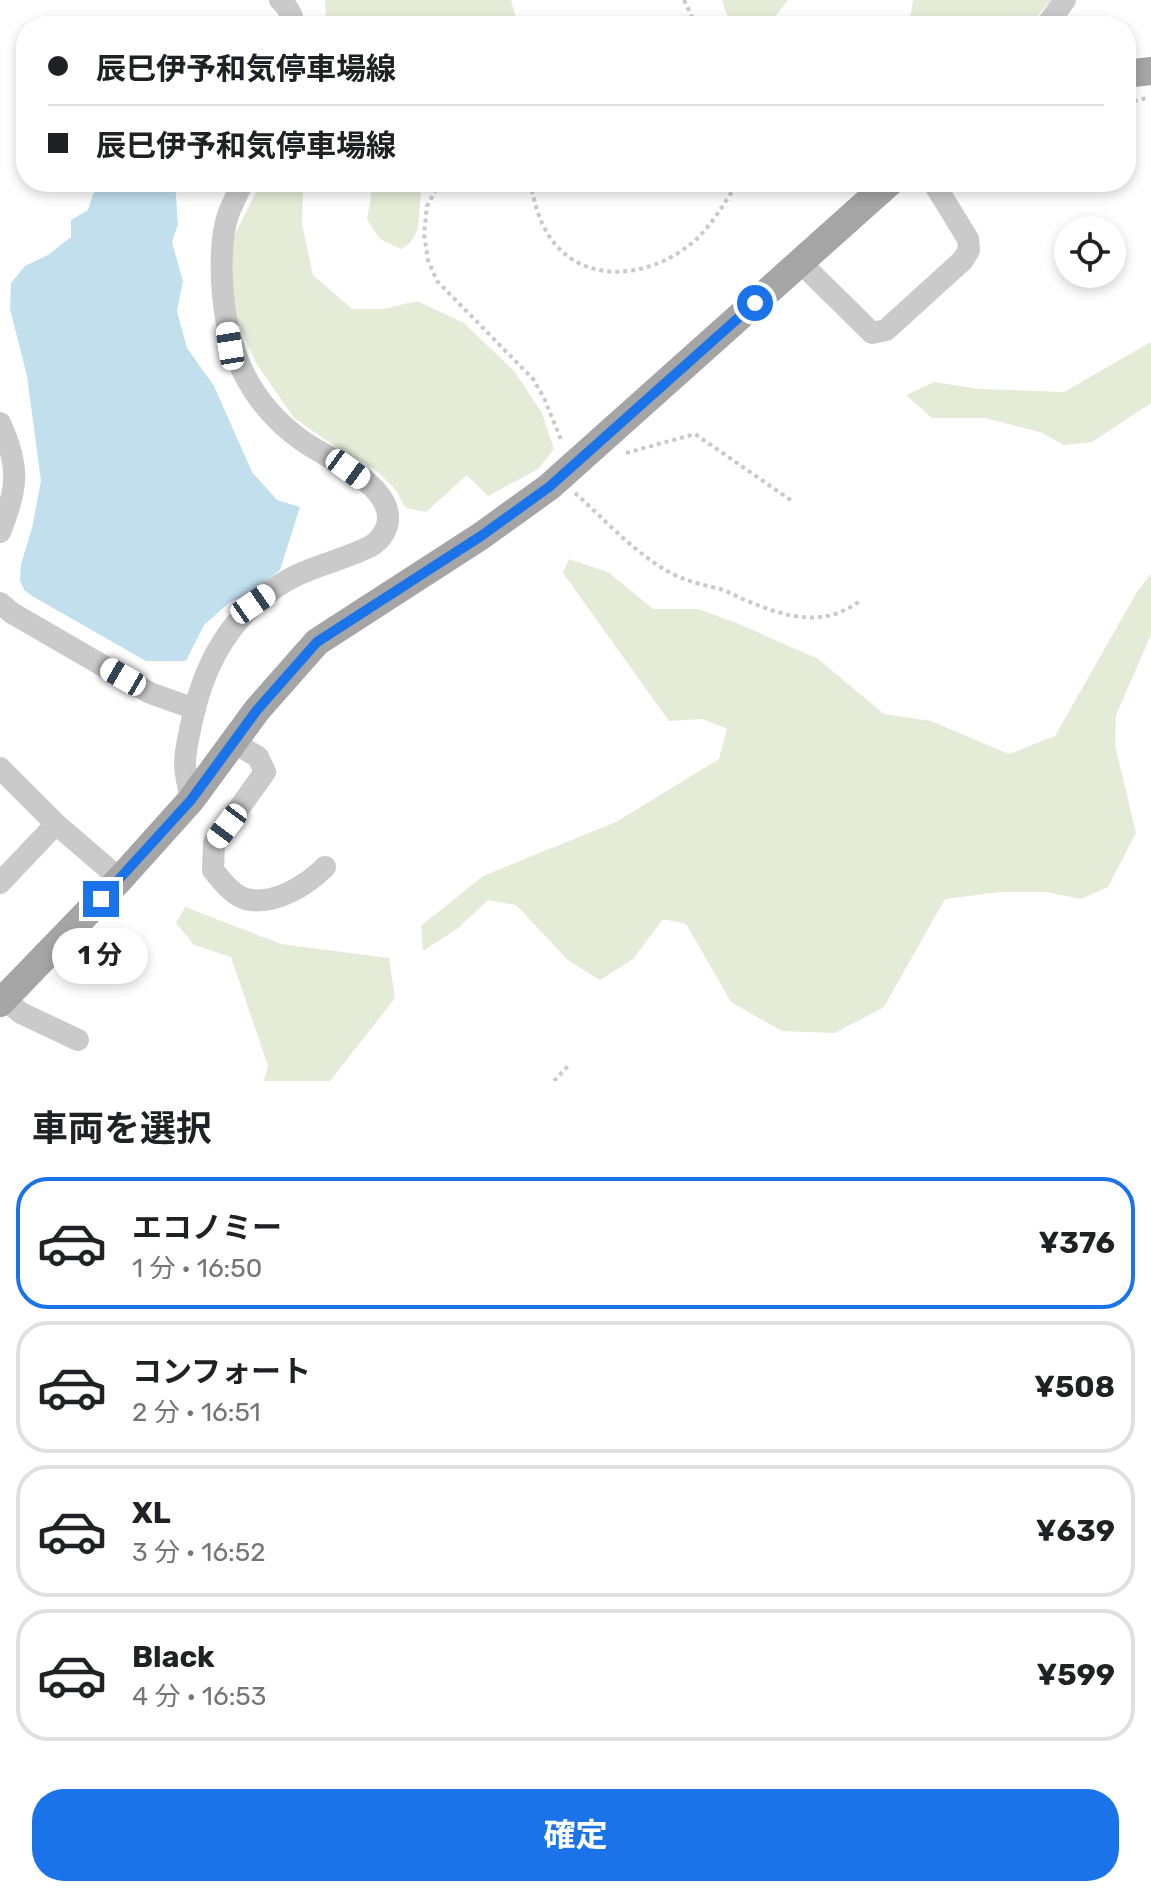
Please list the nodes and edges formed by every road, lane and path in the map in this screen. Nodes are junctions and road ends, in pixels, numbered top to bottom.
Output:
1 (280, 0) edge
2 (292, 16) edge
3 (239, 192) edge
4 (435, 192) edge
5 (532, 192) edge
6 (731, 192) edge
7 (879, 192) edge
8 (939, 192) edge
9 (800, 262) junction
10 (0, 423) edge
11 (595, 447) junction
12 (576, 480) junction
13 (792, 501) dead end
14 (0, 532) edge
15 (861, 600) dead end
16 (0, 603) edge
17 (195, 709) junction
18 (233, 742) junction
19 (0, 768) edge
20 (191, 800) junction
21 (56, 824) junction
22 (325, 867) dead end
23 (120, 879) junction
24 (0, 883) edge
25 (2, 1001) edge
26 (78, 1040) dead end
27 (568, 1066) dead end
28 (554, 1081) edge

1 - 2 street
3 - 17 street
4 - 12 path
5 - 6 path
7 - 9 main road
8 - 9 street
9 - 11 main road
10 - 14 street
11 - 12 main road
11 - 13 path
12 - 15 path
12 - 18 main road
16 - 17 street
17 - 20 street
18 - 20 main road
18 - 22 street
19 - 21 street
20 - 23 main road
21 - 23 street
21 - 24 street
23 - 25 main road
25 - 26 street
27 - 28 path

